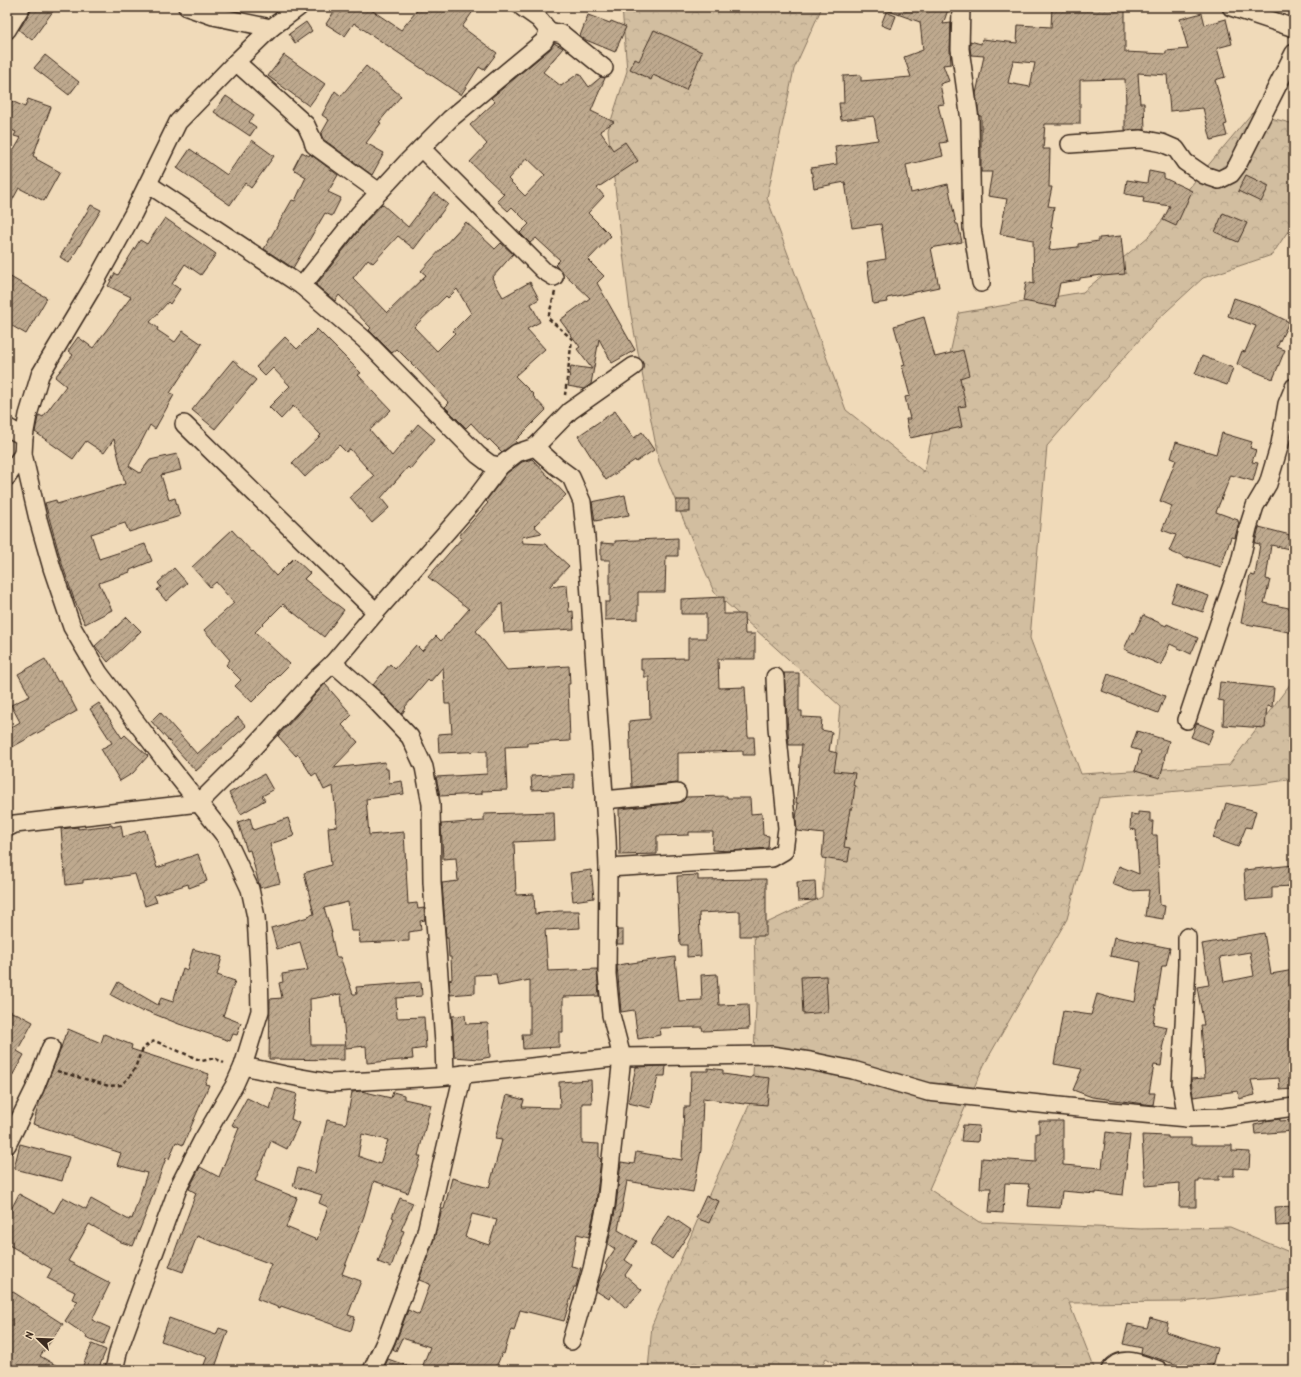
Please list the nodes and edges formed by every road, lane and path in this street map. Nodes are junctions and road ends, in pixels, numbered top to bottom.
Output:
1 (21, 7) edge
2 (187, 7) edge
3 (299, 7) edge
4 (522, 7) edge
5 (961, 7) edge
6 (1231, 7) edge
7 (272, 28) junction
8 (1294, 28) edge
9 (7, 30) edge
10 (549, 32) junction
11 (1294, 53) edge
12 (236, 62) junction
13 (604, 68) dead end
14 (1070, 144) dead end
15 (421, 148) junction
16 (148, 184) junction
17 (379, 192) junction
18 (554, 278) joint
19 (981, 283) dead end
20 (302, 286) junction
21 (634, 366) dead end
22 (1294, 387) edge
23 (570, 411) junction
24 (184, 424) dead end
25 (7, 427) edge
26 (24, 445) junction
27 (535, 447) junction
28 (500, 466) junction
29 (7, 477) edge
30 (376, 612) junction
31 (333, 663) junction
32 (775, 676) dead end
33 (1187, 720) dead end
34 (677, 793) dead end
35 (604, 800) junction
36 (199, 804) junction
37 (7, 828) edge
38 (608, 868) junction
39 (1187, 937) dead end
40 (51, 1046) dead end
41 (622, 1057) junction
42 (224, 1063) dead end
43 (43, 1066) junction
44 (243, 1066) junction
45 (463, 1074) junction
46 (445, 1076) junction
47 (1294, 1107) edge
48 (1187, 1118) junction
49 (7, 1145) edge
50 (571, 1341) dead end
51 (114, 1370) edge
52 (372, 1370) edge
53 (1110, 1370) edge
54 (1159, 1370) edge

1 - 9 street
2 - 7 street
3 - 7 street
4 - 10 street
5 - 19 street
6 - 8 street
7 - 12 street
10 - 13 street
10 - 15 street
11 - 14 street
12 - 16 street
12 - 17 street
15 - 17 street
15 - 18 street
16 - 20 street
16 - 26 street
17 - 20 street
18 - 23 path
20 - 28 street
21 - 23 street
22 - 33 street
23 - 27 street
24 - 30 street
25 - 26 street
26 - 29 street
26 - 36 street
27 - 28 street
27 - 35 street
28 - 30 street
30 - 31 street
31 - 36 street
31 - 46 street
32 - 38 street
34 - 35 street
35 - 38 street
36 - 37 street
36 - 44 street
38 - 41 street
39 - 48 street
40 - 43 street
41 - 45 street
41 - 48 street
41 - 50 street
42 - 43 path
43 - 49 street
44 - 46 street
44 - 51 street
45 - 46 street
45 - 52 street
47 - 48 street
53 - 54 street

